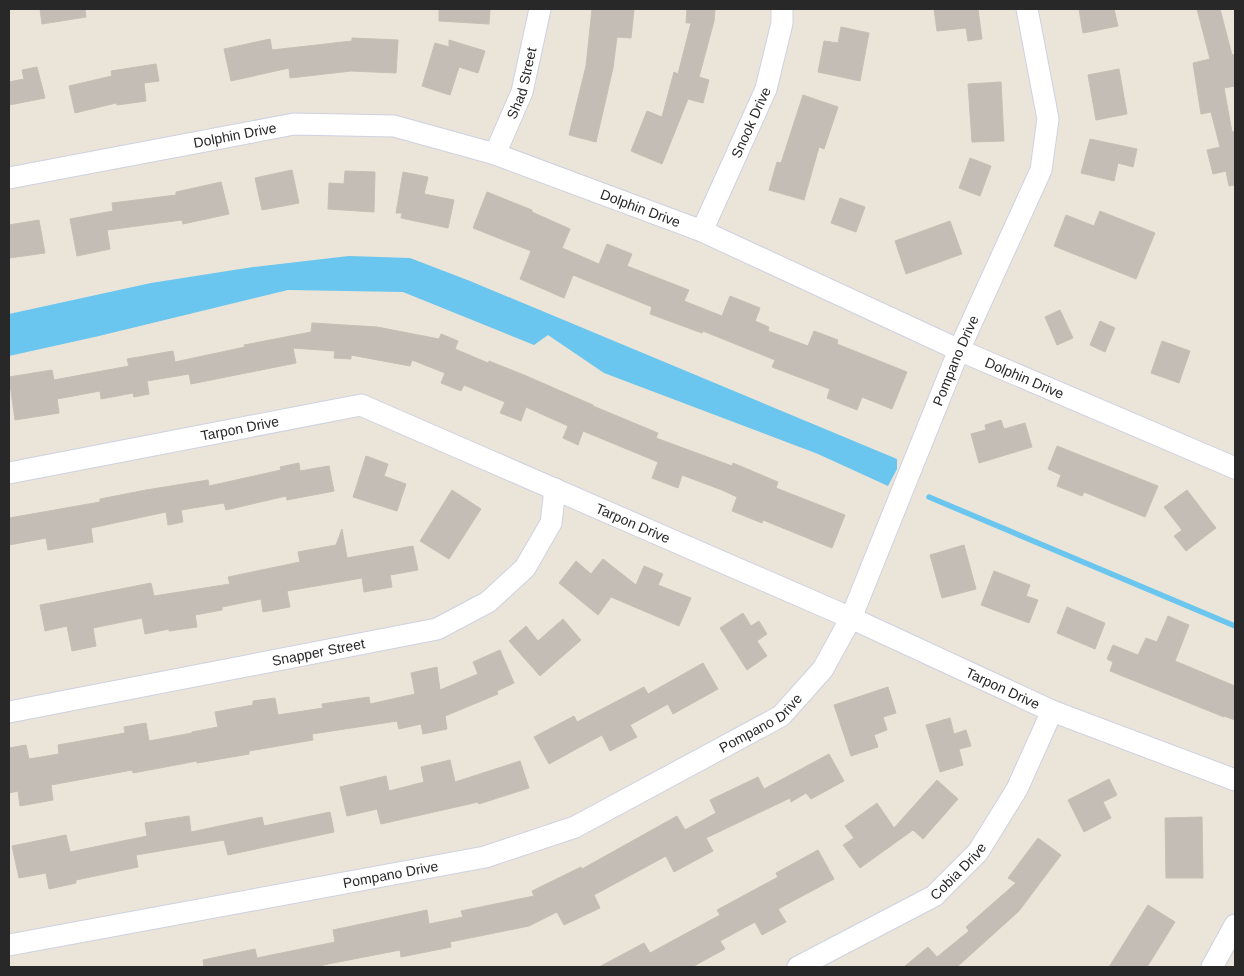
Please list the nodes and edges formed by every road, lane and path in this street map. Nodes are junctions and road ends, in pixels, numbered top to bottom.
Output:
1 (540, 9) edge
2 (782, 9) edge
3 (1027, 9) edge
4 (495, 154) junction
5 (9, 178) edge
6 (702, 231) junction
7 (959, 350) junction
8 (1235, 468) edge
9 (9, 473) edge
10 (555, 489) junction
11 (852, 618) junction
12 (1052, 711) junction
13 (9, 712) edge
14 (1235, 780) edge
15 (1235, 925) edge
16 (9, 946) edge
17 (798, 967) edge
18 (1212, 967) edge

1 - 4 street, Shad Street
2 - 6 street, Snook Drive
3 - 7 street, Pompano Drive
4 - 5 street, Dolphin Drive
4 - 6 street, Dolphin Drive
6 - 7 street, Dolphin Drive
7 - 8 street, Dolphin Drive
7 - 11 street, Pompano Drive
9 - 10 street, Tarpon Drive
10 - 11 street, Tarpon Drive
10 - 13 street, Snapper Street
11 - 12 street, Tarpon Drive
11 - 16 street, Pompano Drive
12 - 14 street, Tarpon Drive
12 - 17 street, Cobia Drive
15 - 18 street

